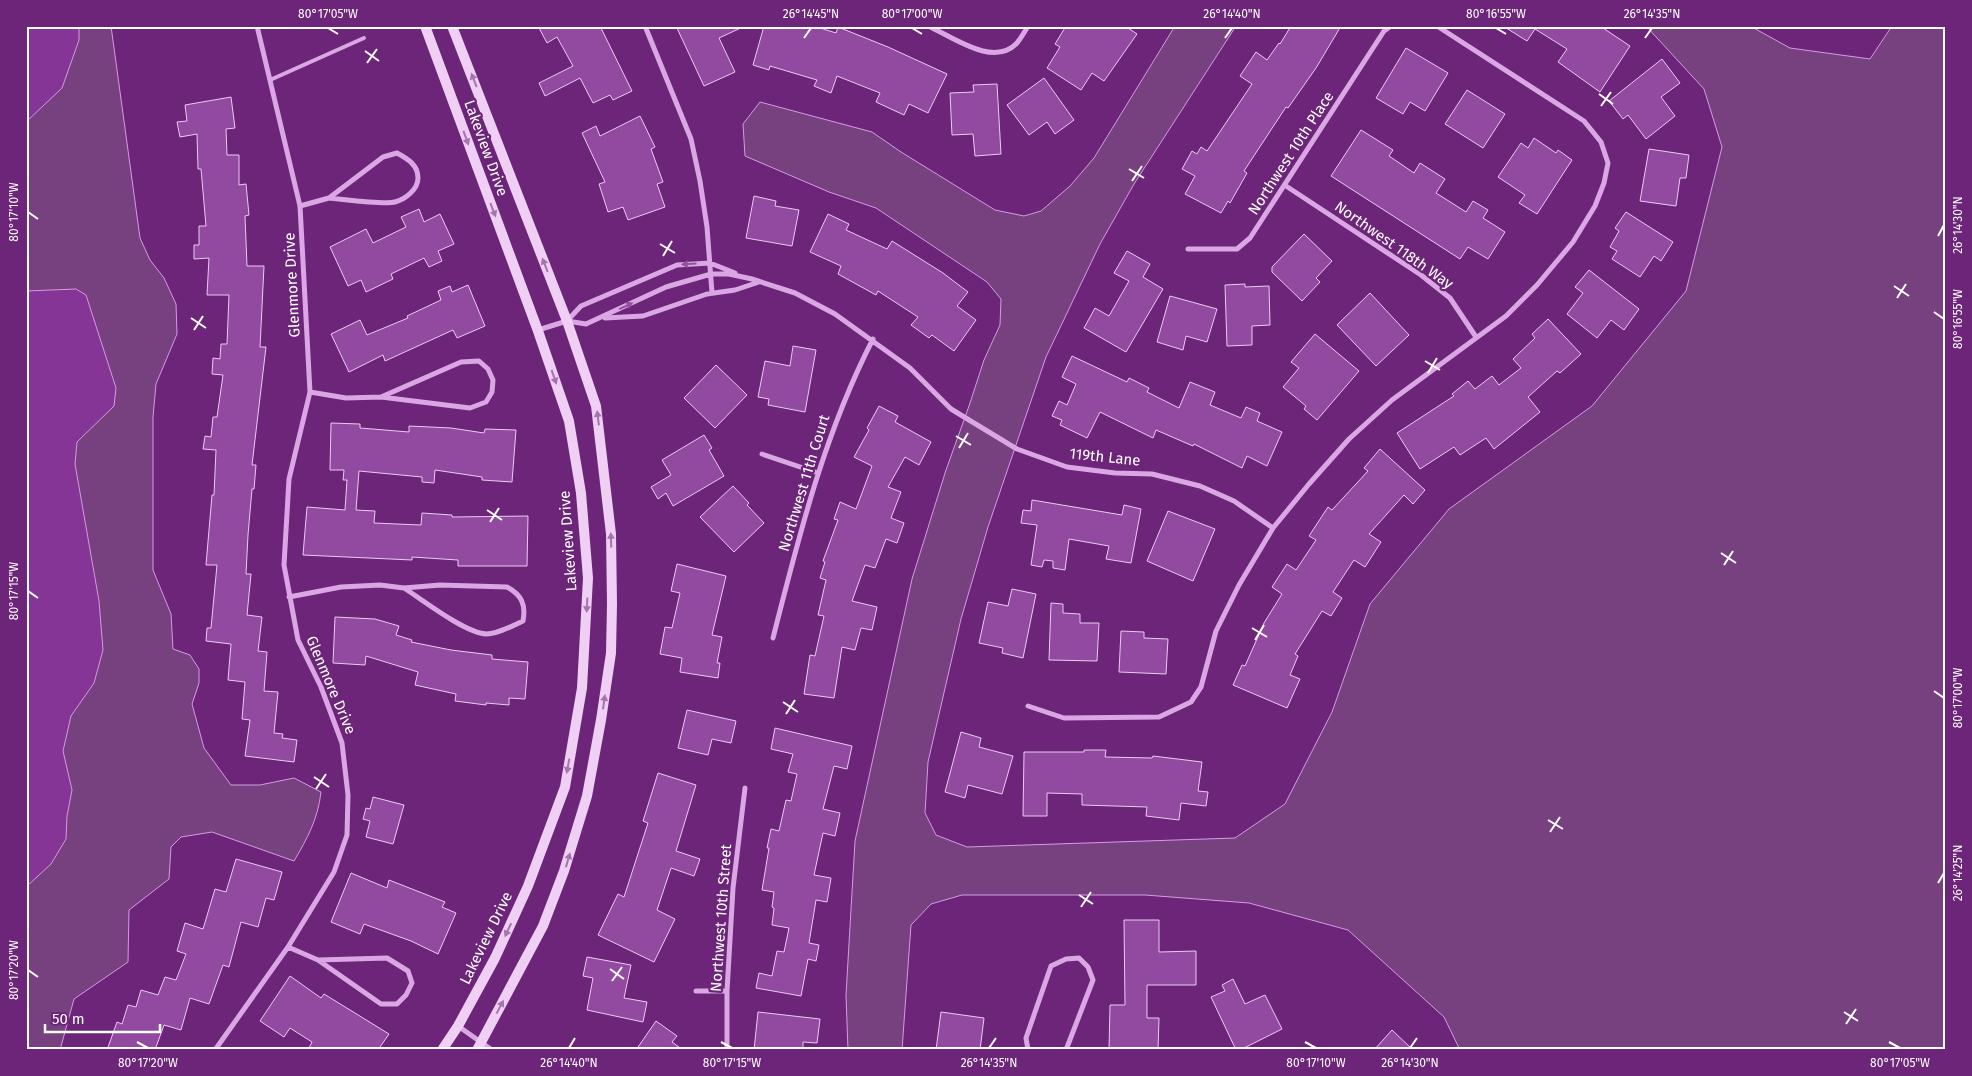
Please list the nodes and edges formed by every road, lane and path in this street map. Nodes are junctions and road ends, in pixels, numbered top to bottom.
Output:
1 (257, 26) edge
2 (425, 26) edge
3 (452, 26) edge
4 (645, 26) edge
5 (928, 26) edge
6 (1028, 26) edge
7 (1391, 26) edge
8 (1437, 26) edge
9 (364, 38) dead end
10 (270, 80) junction
11 (1286, 186) junction
12 (329, 198) junction
13 (300, 206) junction
14 (1188, 249) dead end
15 (710, 263) junction
16 (711, 274) junction
17 (752, 279) junction
18 (759, 281) junction
19 (712, 294) junction
20 (600, 318) junction
21 (567, 321) junction
22 (538, 331) junction
23 (1476, 337) junction
24 (873, 339) junction
25 (310, 392) junction
26 (381, 397) junction
27 (762, 454) dead end
28 (818, 473) junction
29 (1273, 528) junction
30 (404, 588) junction
31 (289, 597) junction
32 (773, 638) dead end
33 (1028, 706) dead end
34 (745, 788) dead end
35 (288, 947) junction
36 (318, 960) junction
37 (696, 991) dead end
38 (727, 991) junction
39 (458, 1026) junction
40 (480, 1046) edge
41 (216, 1050) edge
42 (442, 1050) edge
43 (492, 1050) edge
44 (727, 1050) edge
45 (1028, 1050) edge
46 (1066, 1050) edge

1 - 10 street, Glenmore Drive
2 -> 22 street, Lakeview Drive
21 -> 3 street, Lakeview Drive
4 - 15 street
5 - 6 street
7 - 11 street, Northwest 10th Place
8 - 23 street
9 - 10 lane
10 - 13 street, Glenmore Drive
11 - 14 street, Northwest 10th Place
11 - 23 street, Northwest 118th Way
12 - 12 street
12 - 13 street
13 - 25 street, Glenmore Drive
15 - 16 street
15 - 17 street
15 -> 21 street
16 - 17 street
16 - 19 street
20 -> 16 street
17 - 18 street, 119th Lane
18 - 19 street
18 - 24 street, 119th Lane
19 - 20 street
20 - 21 street
21 - 22 street
40 -> 21 street, Lakeview Drive
22 -> 39 street, Lakeview Drive
23 - 29 street
24 - 28 street, Northwest 11th Court
24 - 29 street, 119th Lane
25 - 26 street
25 - 31 street, Glenmore Drive
26 - 26 street
27 - 28 street
28 - 32 street, Northwest 11th Court
29 - 33 street
30 - 30 street
30 - 31 street
31 - 35 street, Glenmore Drive
34 - 38 street, Northwest 10th Street
35 - 36 street
35 - 41 street, Glenmore Drive
36 - 36 street
37 - 38 street
38 - 44 street, Northwest 10th Street
39 - 40 street
39 - 42 street, Lakeview Drive
40 - 43 street
45 - 46 street

